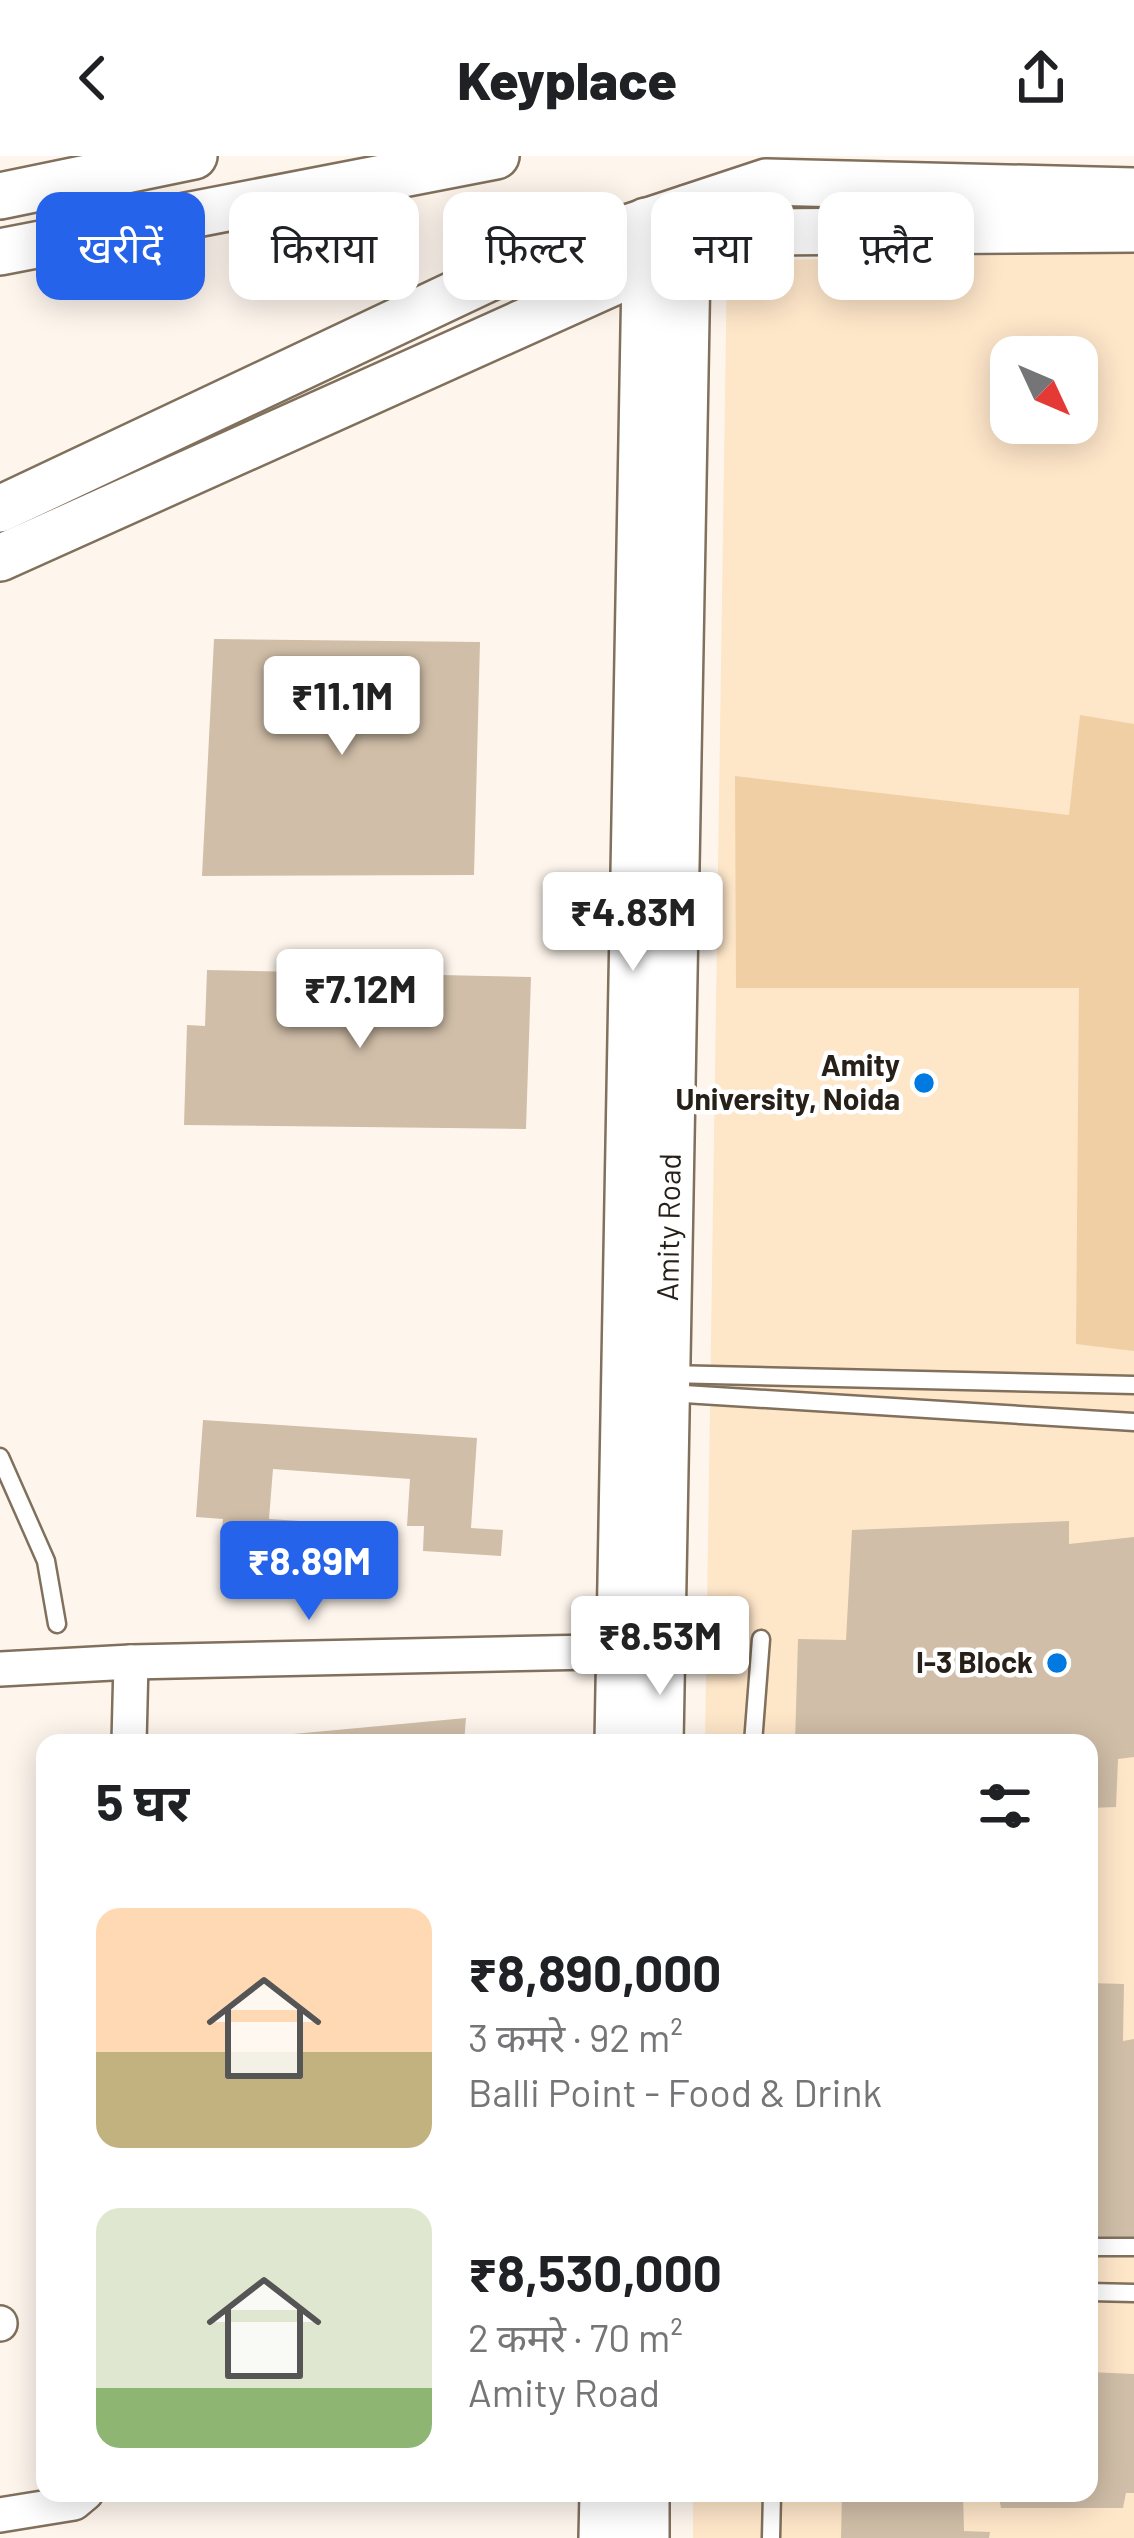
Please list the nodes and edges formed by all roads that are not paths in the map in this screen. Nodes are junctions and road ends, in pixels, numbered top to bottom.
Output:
1 (194, 156) edge
2 (496, 156) edge
3 (1134, 191) edge
4 (745, 192) edge
5 (0, 196) edge
6 (1134, 229) edge
7 (651, 232) edge
8 (794, 232) edge
9 (0, 252) edge
10 (651, 259) edge
11 (645, 268) junction
12 (674, 300) edge
13 (7, 503) edge
14 (0, 558) edge
15 (667, 1383) junction
16 (1134, 1385) edge
17 (1134, 1422) edge
18 (0, 1457) edge
19 (57, 1624) dead end
20 (761, 1639) dead end
21 (641, 1651) junction
22 (131, 1662) junction
23 (0, 1670) edge
24 (130, 1734) edge
25 (620, 1734) edge
26 (658, 1734) edge
27 (754, 1734) edge
28 (1098, 2247) edge
29 (1134, 2247) edge
30 (1098, 2292) edge
31 (1134, 2293) edge
32 (75, 2502) edge
33 (603, 2502) edge
34 (646, 2502) edge
35 (772, 2502) edge
36 (0, 2515) edge
37 (602, 2538) edge
38 (646, 2538) edge
39 (771, 2538) edge

1 - 5 street
2 - 9 street
3 - 4 street
6 - 8 street
7 - 13 street
10 - 11 street
11 - 14 street
11 - 21 street, Amity Road
12 - 15 street, Amity Road
15 - 16 lane
15 - 17 lane
15 - 21 street, Amity Road
18 - 19 lane
20 - 27 lane
21 - 22 street
21 - 25 street, Amity Road
21 - 26 street, Amity Road
22 - 23 street
22 - 24 street
28 - 29 lane
30 - 31 lane
32 - 36 street
33 - 37 street
34 - 38 street
35 - 39 lane

